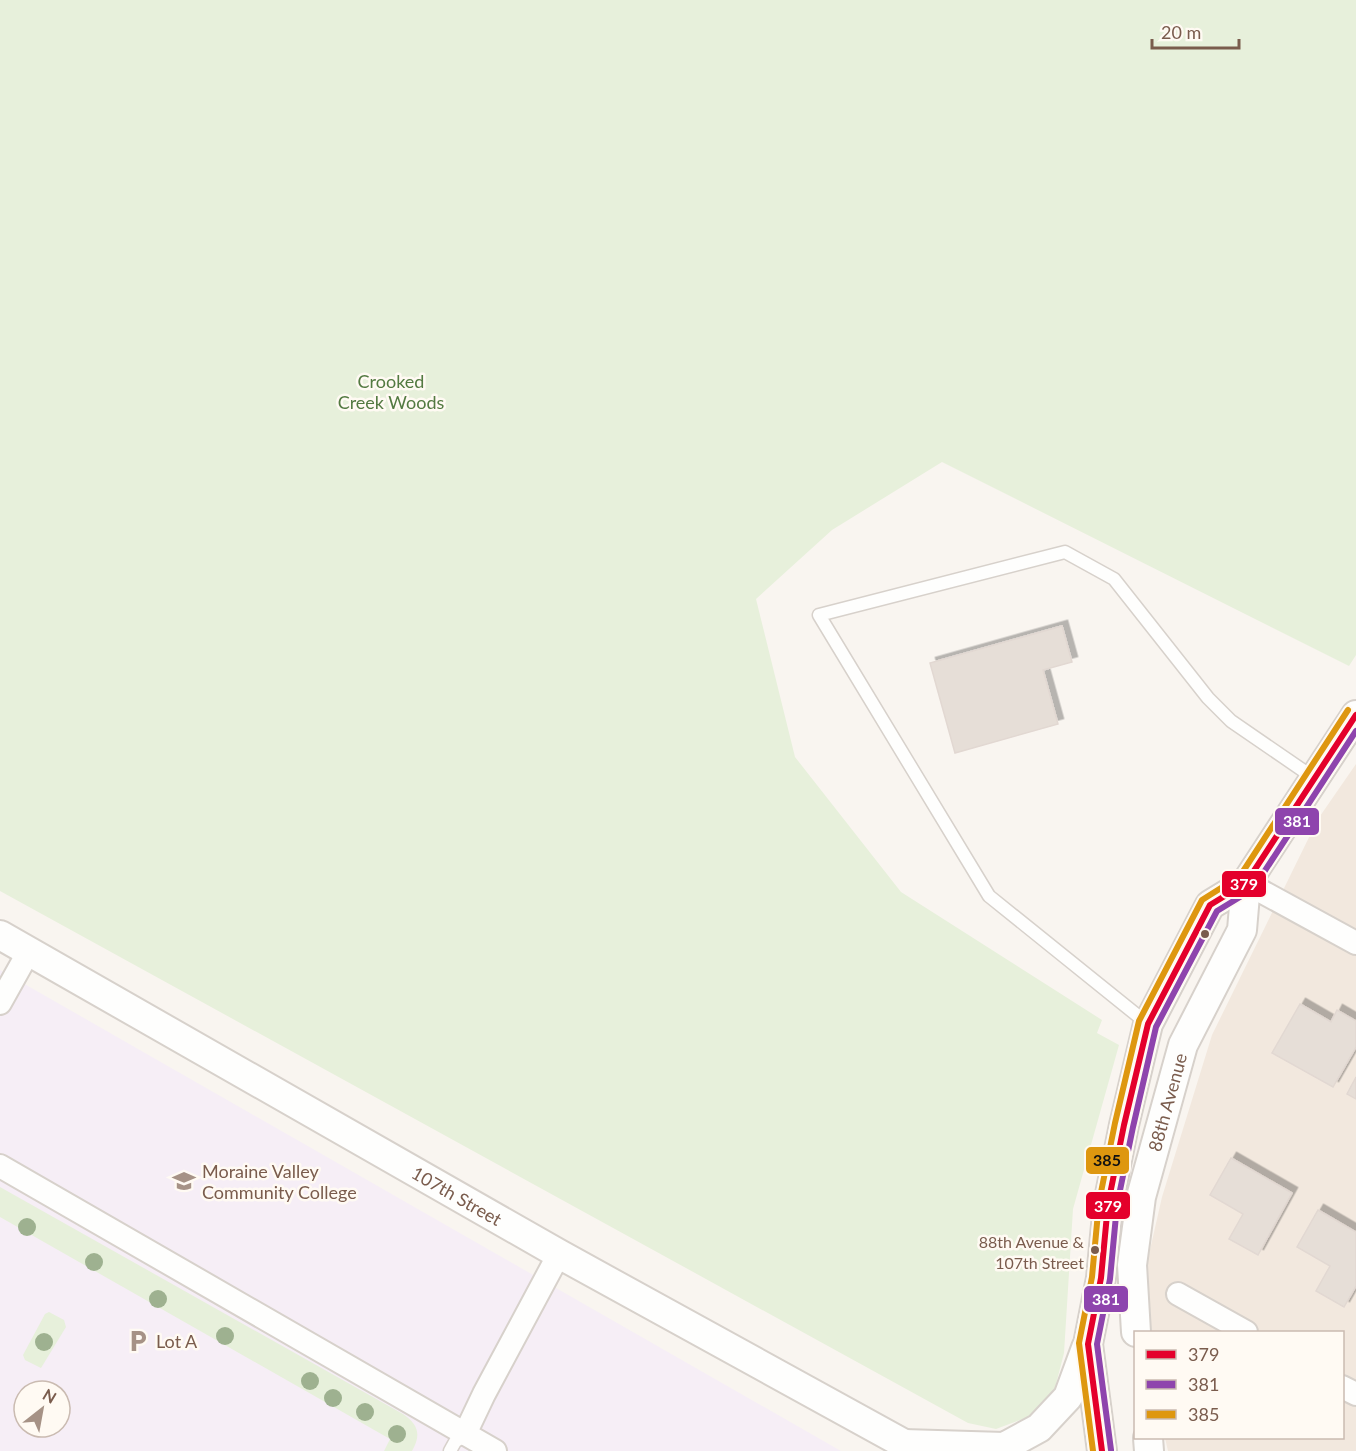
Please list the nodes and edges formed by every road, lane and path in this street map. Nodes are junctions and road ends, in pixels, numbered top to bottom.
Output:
1 (1356, 715) edge
2 (1314, 778) junction
3 (1246, 883) junction
4 (0, 935) edge
5 (1356, 943) edge
6 (29, 951) junction
7 (0, 1003) edge
8 (1148, 1024) junction
9 (0, 1166) edge
10 (559, 1254) junction
11 (1178, 1294) dead end
12 (1136, 1331) edge
13 (1244, 1331) edge
14 (1088, 1344) junction
15 (465, 1434) junction
16 (910, 1448) edge
17 (450, 1451) edge
18 (495, 1451) edge
19 (1102, 1451) edge

1 - 2 street, 88th Avenue
2 - 3 street, 88th Avenue
2 - 8 lane
3 - 5 street
3 - 8 street, 88th Avenue
3 - 12 street, 88th Avenue
4 - 6 street, 107th Street
6 - 7 street
6 - 10 street, 107th Street
8 - 14 street, 88th Avenue
9 - 15 street
10 - 15 street
10 - 16 street, 107th Street
11 - 13 street
14 - 16 street
14 - 19 street, 88th Avenue
15 - 17 lane
15 - 18 street

